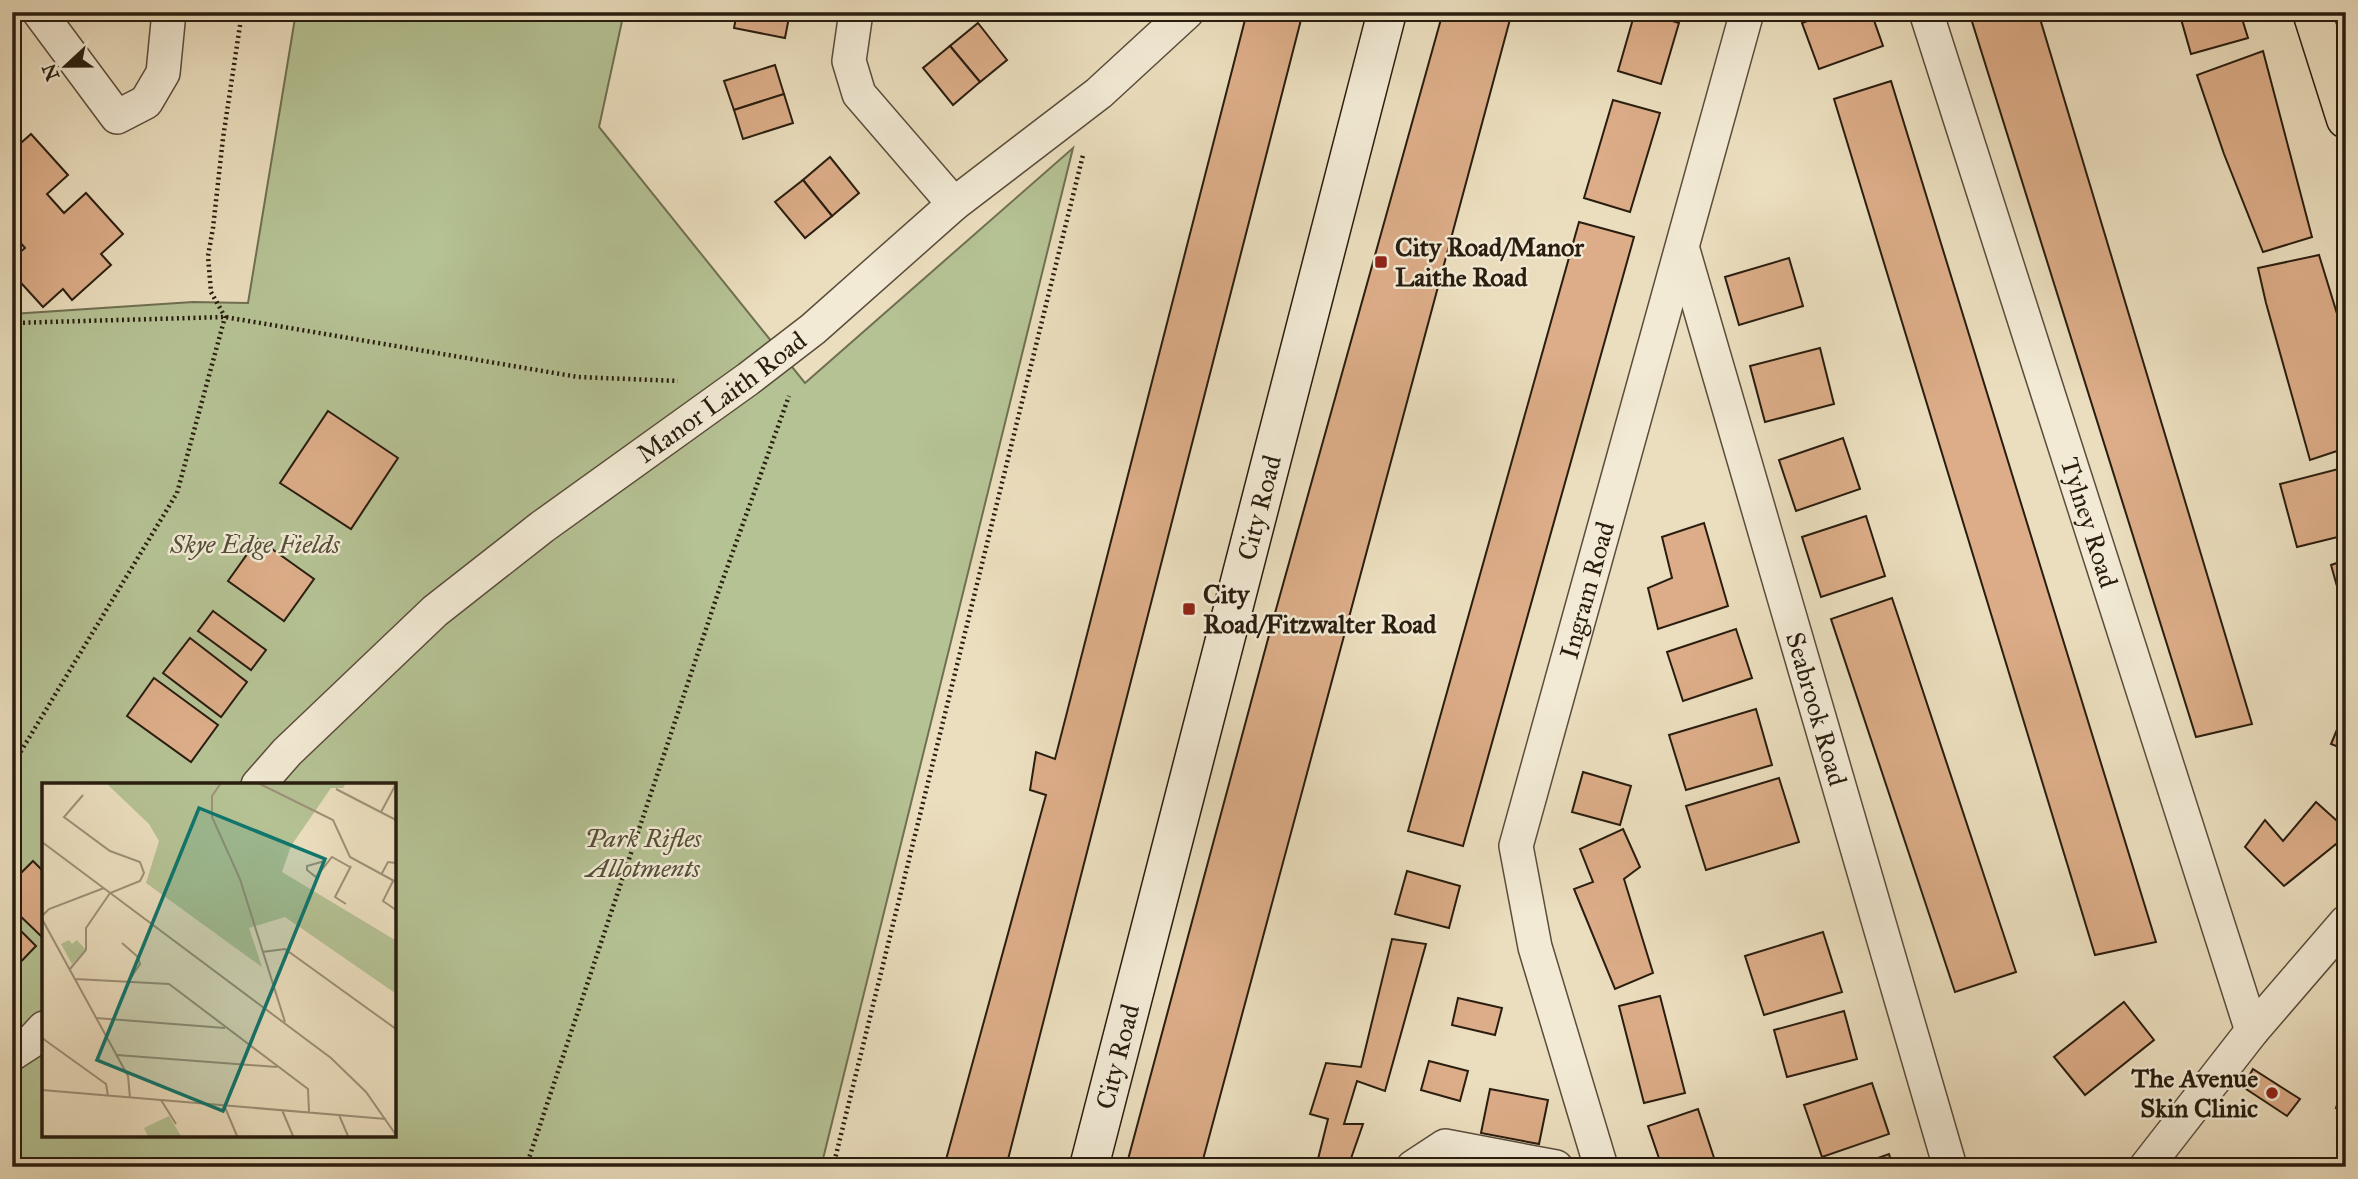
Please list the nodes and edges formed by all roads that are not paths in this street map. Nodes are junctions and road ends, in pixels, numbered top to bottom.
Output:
1 (39, 12) edge
2 (169, 12) edge
3 (856, 12) edge
4 (1187, 12) edge
5 (1387, 12) edge
6 (1747, 12) edge
7 (1926, 12) edge
8 (2312, 12) edge
9 (2346, 119) edge
10 (954, 204) junction
11 (1683, 250) junction
12 (260, 783) edge
13 (2346, 922) edge
14 (42, 1030) edge
15 (2252, 1031) junction
16 (12, 1054) edge
17 (1088, 1167) edge
18 (1413, 1167) edge
19 (1556, 1167) edge
20 (1601, 1167) edge
21 (1950, 1167) edge
22 (2146, 1167) edge

1 - 2 street
3 - 10 street
4 - 10 street, Manor Laith Road
5 - 17 main road, City Road
6 - 11 street, Ingram Road
7 - 15 street, Tylney Road
8 - 9 main road
10 - 12 street, Manor Laith Road
11 - 20 street, Ingram Road
11 - 21 street, Seabrook Road
13 - 15 street
14 - 16 street
15 - 22 street
18 - 19 street

